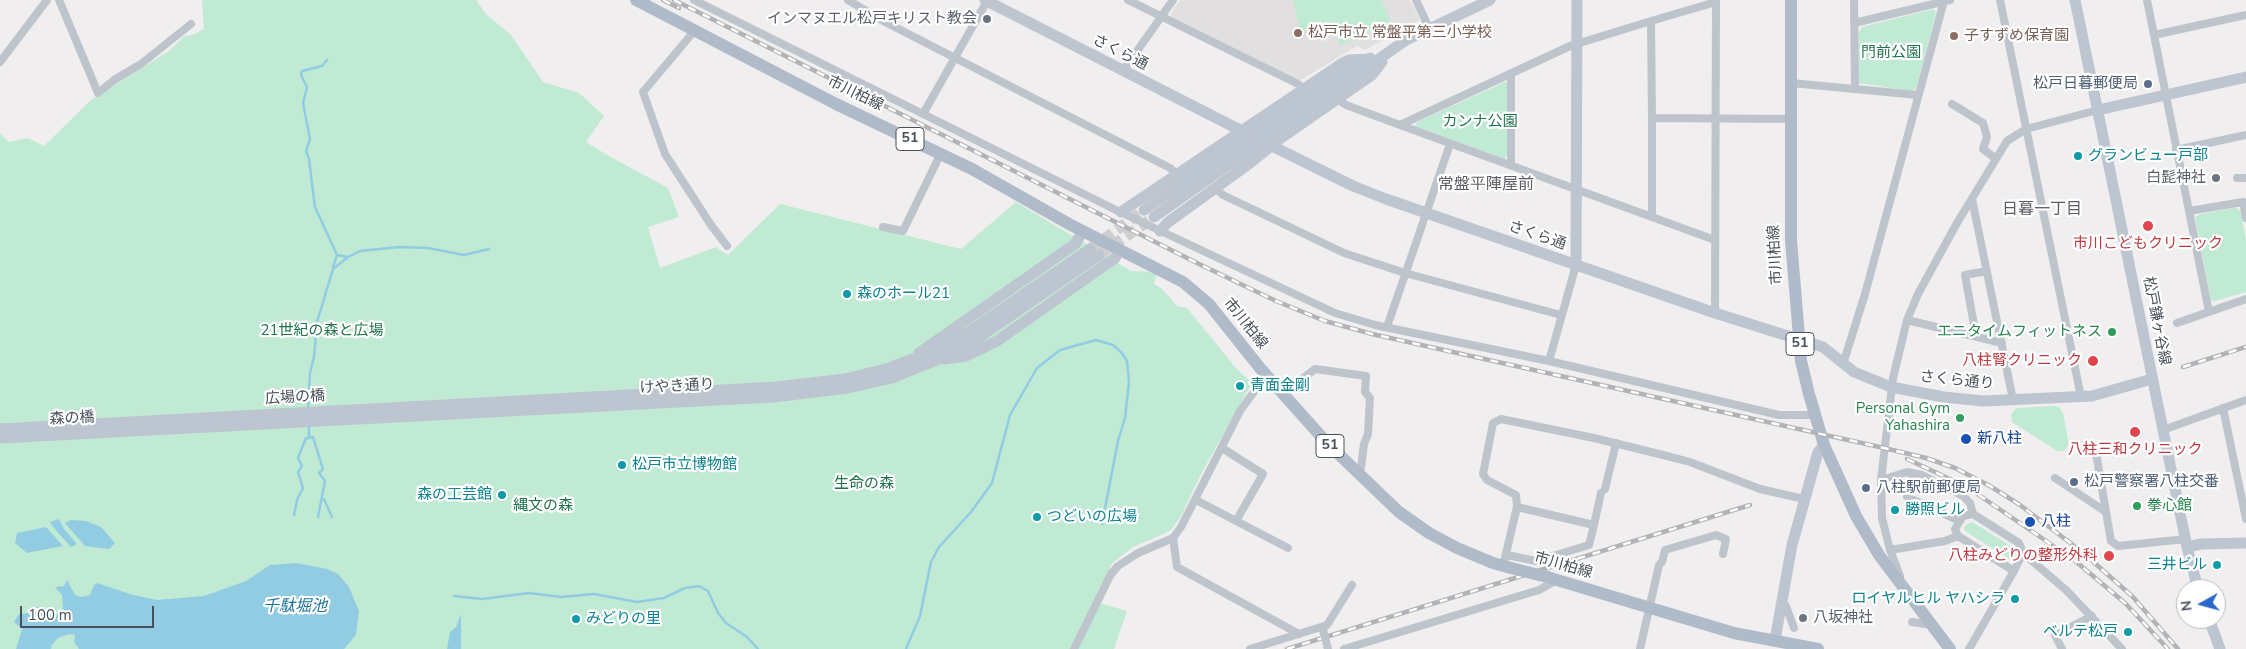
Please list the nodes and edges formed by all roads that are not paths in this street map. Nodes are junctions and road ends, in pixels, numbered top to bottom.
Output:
1 (47, 0) edge
2 (59, 0) edge
3 (636, 0) edge
4 (694, 0) edge
5 (848, 0) edge
6 (986, 0) edge
7 (1128, 0) edge
8 (1173, 0) edge
9 (1416, 0) edge
10 (1490, 0) edge
11 (1577, 0) edge
12 (1791, 0) edge
13 (1854, 0) edge
14 (2000, 0) edge
15 (2075, 0) edge
16 (2147, 0) edge
17 (1716, 1) edge
18 (1947, 1) edge
19 (2246, 15) edge
20 (1161, 17) junction
21 (1650, 21) junction
22 (1854, 23) junction
23 (191, 24) dead end
24 (1429, 28) junction
25 (696, 30) junction
26 (2154, 35) junction
27 (1578, 44) junction
28 (1391, 51) junction
29 (955, 57) junction
30 (1, 58) edge
31 (1370, 58) junction
32 (1123, 71) junction
33 (1511, 74) junction
34 (2246, 76) edge
35 (1791, 83) junction
36 (1304, 89) junction
37 (1855, 89) junction
38 (2166, 94) junction
39 (1918, 96) junction
40 (1337, 99) junction
41 (1952, 104) dead end
42 (2098, 110) junction
43 (923, 114) junction
44 (1652, 118) junction
45 (1791, 118) junction
46 (1716, 119) junction
47 (1400, 125) junction
48 (2026, 129) junction
49 (1243, 132) junction
50 (2246, 135) edge
51 (1450, 144) junction
52 (1270, 145) junction
53 (2176, 150) junction
54 (941, 153) junction
55 (1996, 159) junction
56 (1511, 165) junction
57 (1176, 174) junction
58 (2237, 178) dead end
59 (2246, 178) edge
60 (1215, 188) junction
61 (1577, 190) junction
62 (1972, 199) junction
63 (2188, 211) junction
64 (1121, 212) junction
65 (1426, 214) junction
66 (1652, 217) junction
67 (2246, 218) edge
68 (883, 227) dead end
69 (1083, 231) junction
70 (1160, 231) junction
71 (1716, 240) junction
72 (727, 246) dead end
73 (1120, 250) junction
74 (1094, 252) tunnel mouth
75 (1576, 265) junction
76 (1987, 271) junction
77 (1405, 273) junction
78 (2246, 299) edge
79 (2209, 312) junction
80 (1715, 313) junction
81 (1561, 315) junction
82 (1907, 320) junction
83 (2177, 323) dead end
84 (1387, 327) junction
85 (1976, 336) junction
86 (1799, 340) junction
87 (2002, 343) junction
88 (938, 354) junction
89 (912, 360) junction
90 (1550, 361) junction
91 (1843, 364) junction
92 (1266, 375) junction
93 (2152, 379) junction
94 (1891, 387) junction
95 (1283, 394) junction
96 (2081, 397) junction
97 (2013, 400) junction
98 (2246, 400) edge
99 (2223, 408) junction
100 (412, 411) junction
101 (1814, 415) junction
102 (146, 425) junction
103 (0, 429) edge
104 (2163, 430) junction
105 (0, 438) edge
106 (1616, 443) junction
107 (1824, 445) junction
108 (2085, 445) dead end
109 (1222, 448) junction
110 (1358, 472) junction
111 (1912, 473) junction
112 (2055, 478) dead end
113 (1881, 480) junction
114 (1804, 499) junction
115 (1196, 500) junction
116 (1517, 507) junction
117 (2106, 512) junction
118 (1973, 514) junction
119 (2246, 519) edge
120 (1236, 521) junction
121 (1960, 521) junction
122 (1594, 525) junction
123 (1958, 536) junction
124 (1173, 538) junction
125 (2187, 543) junction
126 (2246, 543) edge
127 (1288, 548) dead end
128 (1890, 550) junction
129 (2023, 553) junction
130 (1723, 554) dead end
131 (1507, 563) junction
132 (2014, 571) junction
133 (1552, 579) junction
134 (2196, 579) edge
135 (1352, 585) dead end
136 (1912, 599) junction
137 (1781, 600) junction
138 (1651, 607) junction
139 (2092, 616) junction
140 (1912, 622) dead end
141 (1931, 625) junction
142 (1794, 628) dead end
143 (1322, 629) junction
144 (2213, 629) edge
145 (1299, 634) junction
146 (1775, 640) junction
147 (1074, 649) edge
148 (1250, 649) edge
149 (1328, 649) edge
150 (1344, 649) edge
151 (1640, 649) edge
152 (1818, 649) edge
153 (1950, 649) edge
154 (1969, 649) edge
155 (2062, 649) edge
156 (2122, 649) edge
157 (2220, 649) edge

1 - 30 street
2 - 23 street
3 - 25 main road, 市川柏線 / 51
4 - 43 street
5 - 29 street
6 - 29 street
6 - 32 street, さくら通
7 - 20 street
8 - 20 street
9 - 24 street
10 - 24 street
11 - 27 street
12 - 35 main road, 市川柏線 / 51
13 - 22 street
14 - 48 street
15 - 42 street, 松戸鎌ヶ谷線
16 - 26 street
17 - 21 street
17 - 46 street
18 - 22 street
18 - 39 street
19 - 26 street
20 - 32 street
20 - 36 street
21 - 27 street
21 - 44 street
22 - 37 street
24 - 28 street
25 - 54 main road, 市川柏線 / 51
25 - 72 street
26 - 38 street
27 - 33 street
27 - 61 street
28 - 31 street
28 - 31 street
28 - 40 street
29 - 43 street
29 - 57 street
31 - 36 street
32 - 49 street, さくら通
33 - 47 street
33 - 56 street
34 - 38 street
35 - 37 street
35 - 45 main road, 市川柏線 / 51
36 - 49 street
37 - 39 street
38 - 42 street
38 - 53 street
39 - 91 street
40 - 47 street
40 - 52 street
41 - 55 street
42 - 48 street
42 - 93 street, 松戸鎌ヶ谷線
43 - 64 street
44 - 46 street
44 - 66 street
45 - 46 street
45 - 86 main road, 市川柏線 / 51
46 - 71 street
47 - 51 street
48 - 55 street
48 - 96 street
49 - 52 street, さくら通, bridge
49 - 57 street
50 - 53 street
51 - 56 street
51 - 65 street
52 - 60 street
52 - 65 street, さくら通
53 - 63 street
54 - 68 street
54 - 69 main road, 市川柏線 / 51
55 - 62 street
56 - 61 street
57 - 64 street
58 - 59 street
60 - 70 street
60 - 77 street
61 - 66 street
61 - 75 street
62 - 76 street
62 - 82 street
63 - 67 street
63 - 79 street
64 - 70 street
65 - 75 street, さくら通
65 - 77 street
66 - 71 street
69 - 73 main road, 市川柏線 / 51
69 - 89 street
70 - 84 street
71 - 80 street
73 - 88 street
73 - 92 main road, 市川柏線 / 51
74 - 88 street
75 - 80 street, さくら通
75 - 81 street
76 - 85 street
76 - 87 street
77 - 81 street
77 - 84 street
78 - 79 street
79 - 83 street
80 - 86 street, さくら通
81 - 90 street
82 - 85 street
82 - 94 street
84 - 90 street
85 - 87 street
86 - 91 street, さくら通り
86 - 101 main road, 市川柏線 / 51
87 - 97 street
88 - 89 street, けやき通り
88 - 100 street, けやき通り
89 - 100 street, けやき通り
90 - 101 street
91 - 94 street, さくら通り
92 - 95 main road, 市川柏線 / 51
92 - 109 street
93 - 96 street, さくら通り
93 - 104 street, 松戸鎌ヶ谷線
94 - 97 street, さくら通り
94 - 113 street
95 - 110 main road, 市川柏線 / 51
95 - 110 street
96 - 97 street, さくら通り
98 - 99 street
99 - 104 street
99 - 119 street
100 - 102 street, 広場の橋
101 - 107 main road, 市川柏線 / 51
102 - 103 street, 森の橋
102 - 105 street, 森の橋
104 - 125 street, 松戸鎌ヶ谷線
106 - 114 street
106 - 116 street
106 - 122 street
107 - 114 street
107 - 136 main road, 市川柏線 / 51
108 - 117 street
109 - 115 street
109 - 120 street
110 - 131 main road, 市川柏線 / 51
111 - 113 street
111 - 118 street
111 - 121 street
112 - 117 street
113 - 128 street
114 - 137 street
115 - 120 street
115 - 124 street
116 - 122 street
116 - 131 street
117 - 125 street
118 - 121 street
118 - 129 street
120 - 127 street
121 - 123 street
122 - 131 street
123 - 128 street
123 - 132 street
124 - 145 street
124 - 147 street
125 - 126 street
125 - 134 street, 松戸鎌ヶ谷線
128 - 136 street
129 - 132 street
129 - 139 street
130 - 138 street
131 - 133 main road, 市川柏線 / 51, bridge
132 - 154 street
133 - 138 main road, 市川柏線 / 51
133 - 150 street
135 - 143 street
136 - 141 main road, 市川柏線 / 51
137 - 142 street
137 - 146 street
138 - 146 main road, 市川柏線 / 51
138 - 151 street
139 - 155 street
139 - 156 street
140 - 141 street
141 - 153 main road, 市川柏線 / 51
143 - 145 street
143 - 149 street, bridge
144 - 157 street
145 - 148 street
146 - 152 main road, 市川柏線 / 51

